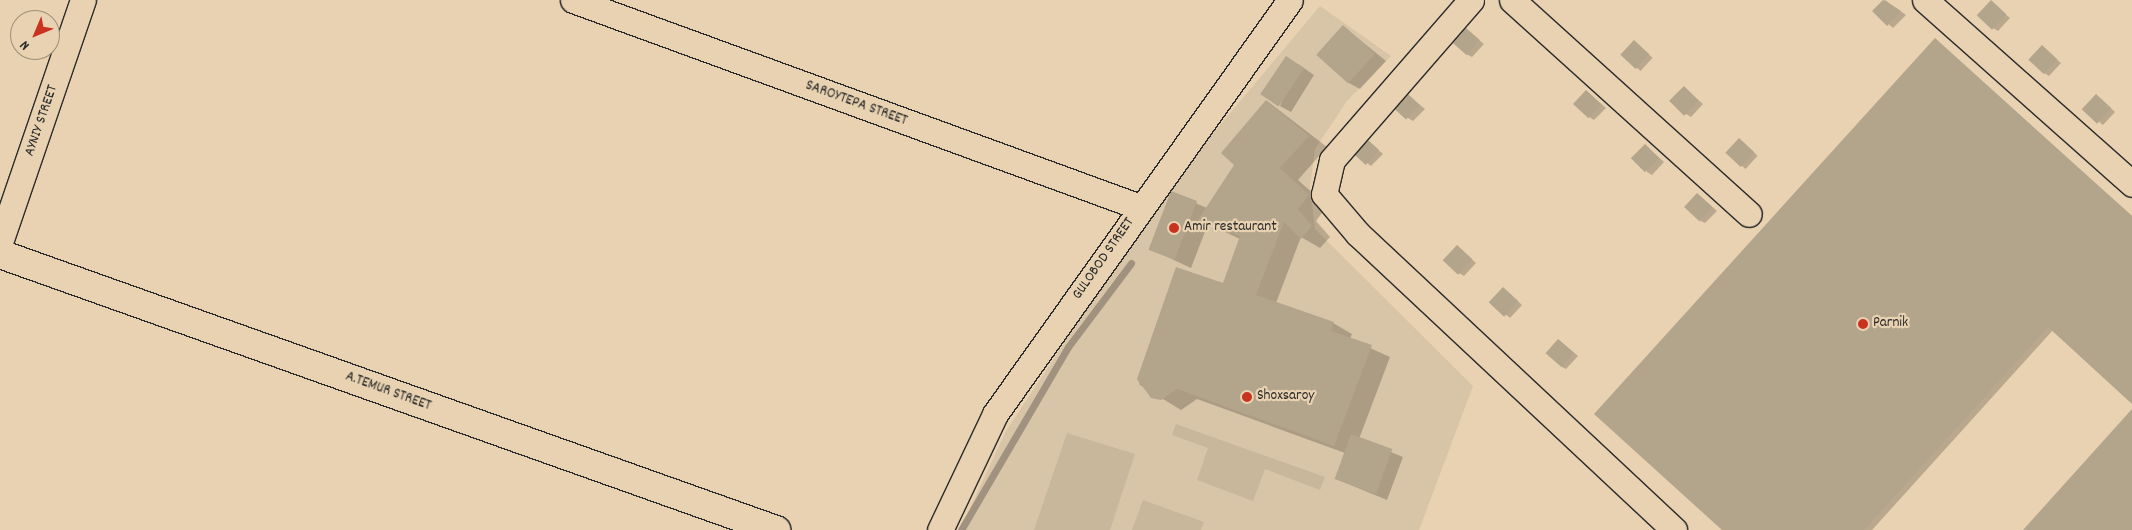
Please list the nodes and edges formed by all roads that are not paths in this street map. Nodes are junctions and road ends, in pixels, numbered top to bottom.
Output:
1 (83, 0) edge
2 (573, 0) edge
3 (1290, 0) edge
4 (1470, 0) edge
5 (1512, 0) edge
6 (1925, 0) edge
7 (2132, 184) edge
8 (1140, 207) junction
9 (1749, 214) dead end
10 (0, 242) edge
11 (0, 254) edge
12 (776, 530) edge
13 (940, 530) edge
14 (1674, 530) edge

1 - 10 street, AYNIY STREET
2 - 8 street, SAROYTEPA STREET
3 - 8 street, GULOBOD STREET
4 - 14 street
5 - 9 street
6 - 7 street
8 - 13 street, GULOBOD STREET
11 - 12 main road, A.TEMUR STREET

